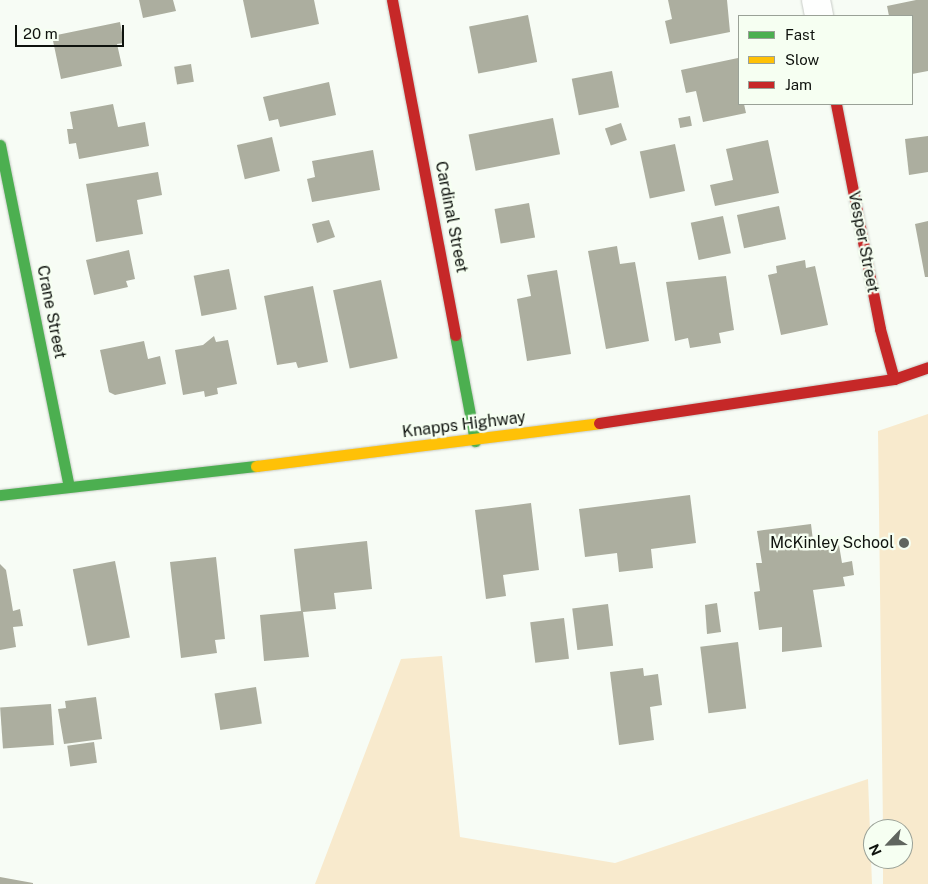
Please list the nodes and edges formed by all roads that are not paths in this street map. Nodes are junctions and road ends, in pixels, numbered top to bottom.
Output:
1 (392, 0) edge
2 (816, 0) edge
3 (819, 15) edge
4 (836, 105) edge
5 (0, 145) edge
6 (928, 367) edge
7 (894, 379) junction
8 (475, 440) junction
9 (69, 486) junction
10 (0, 495) edge

1 - 8 street, Cardinal Street
2 - 3 street
4 - 7 street, Vesper Street
5 - 9 street, Crane Street
6 - 7 street, Knapps Highway
7 - 8 street, Knapps Highway
8 - 9 street, Knapps Highway
9 - 10 street, Knapps Highway

